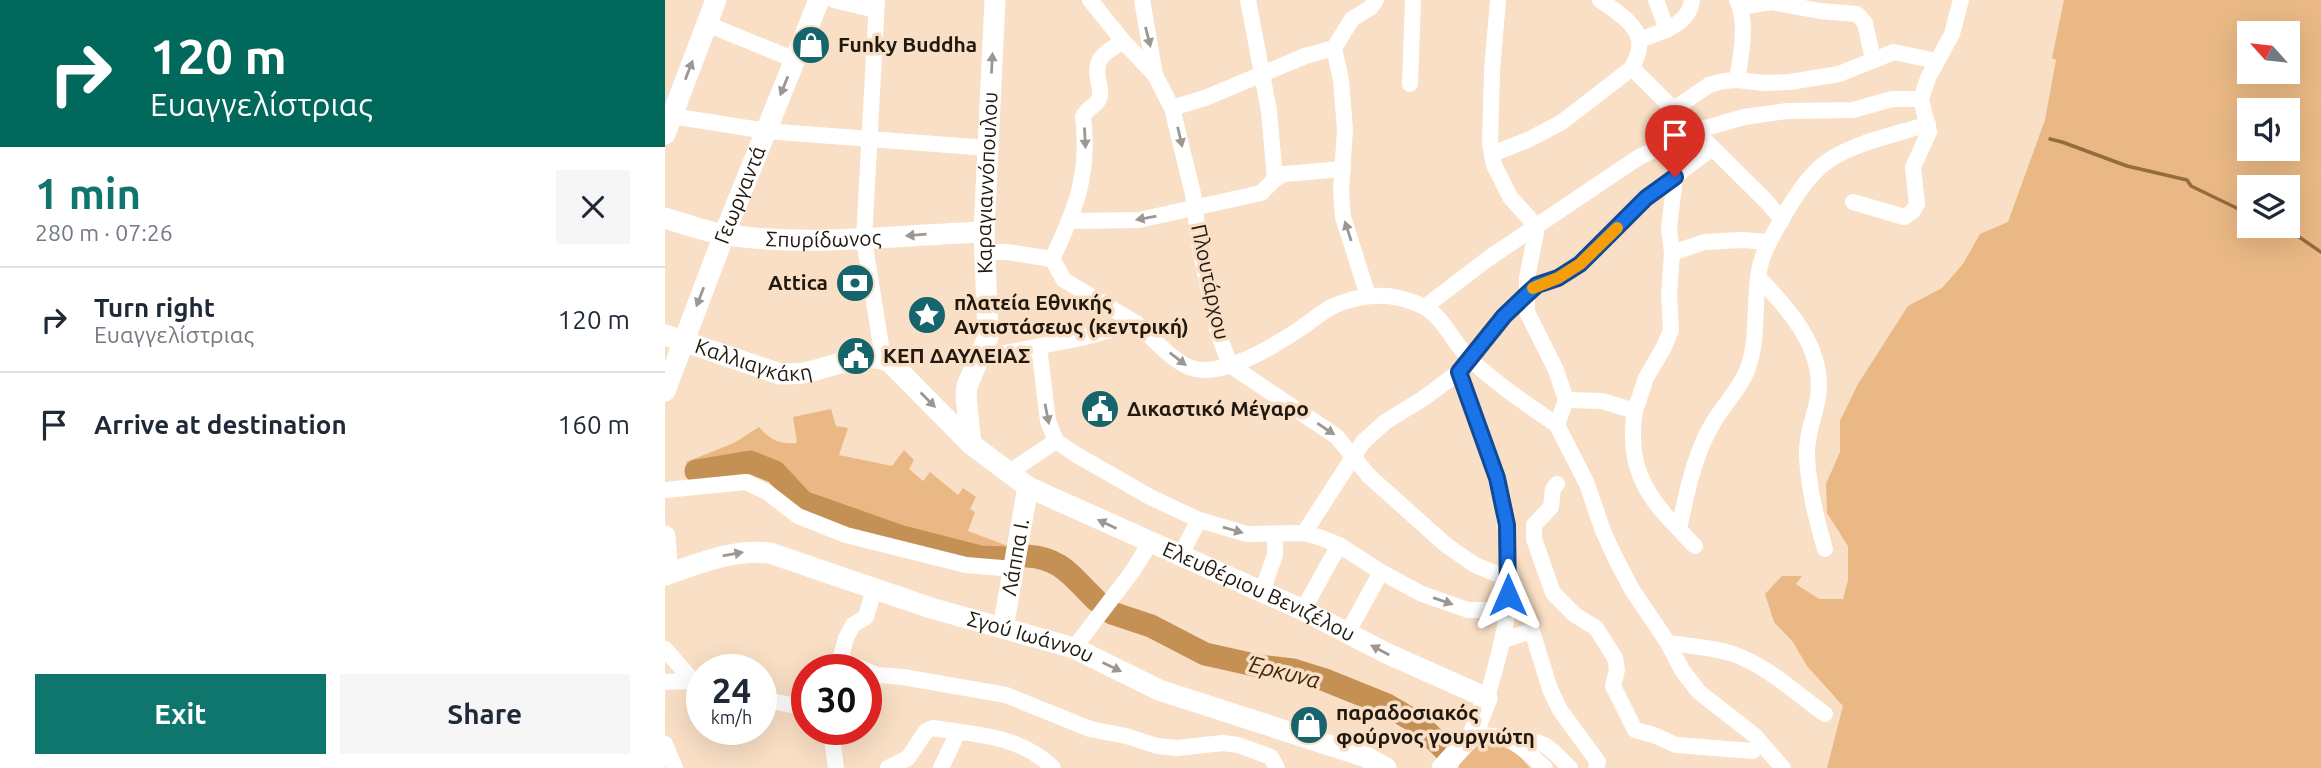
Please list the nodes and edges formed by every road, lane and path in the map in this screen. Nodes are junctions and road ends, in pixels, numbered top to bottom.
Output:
1 (818, 0) edge
2 (834, 0) edge
3 (995, 0) edge
4 (1090, 0) edge
5 (1142, 0) edge
6 (1248, 0) edge
7 (1377, 0) edge
8 (1413, 0) edge
9 (1498, 0) edge
10 (1600, 0) edge
11 (1656, 0) edge
12 (1692, 0) edge
13 (1961, 0) edge
14 (713, 1) edge
15 (1739, 3) edge
16 (876, 5) edge
17 (707, 24) junction
18 (1667, 30) junction
19 (1639, 40) junction
20 (1123, 41) junction
21 (1333, 48) junction
22 (1873, 59) junction
23 (795, 60) junction
24 (1936, 61) junction
25 (1632, 68) junction
26 (1263, 73) junction
27 (1155, 75) junction
28 (1737, 80) junction
29 (1410, 84) dead end
30 (1921, 99) junction
31 (1172, 108) junction
32 (1675, 109) junction
33 (1928, 124) junction
34 (669, 125) edge
35 (766, 131) junction
36 (1695, 131) junction
37 (870, 139) junction
38 (987, 148) junction
39 (1712, 148) junction
40 (1492, 154) junction
41 (1343, 169) junction
42 (1675, 177) junction
43 (1275, 179) junction
44 (1853, 202) dead end
45 (1194, 208) junction
46 (665, 218) edge
47 (1781, 220) junction
48 (1070, 221) junction
49 (1537, 227) junction
50 (724, 234) junction
51 (864, 240) junction
52 (985, 242) junction
53 (1768, 242) junction
54 (1672, 253) junction
55 (1052, 259) junction
56 (1758, 277) junction
57 (1526, 295) junction
58 (1368, 296) junction
59 (1426, 306) junction
60 (1136, 323) junction
61 (674, 338) edge
62 (1039, 346) junction
63 (883, 358) junction
64 (1469, 358) junction
65 (980, 359) junction
66 (1230, 365) junction
67 (1459, 372) junction
68 (665, 391) edge
69 (1566, 400) junction
70 (1635, 411) junction
71 (1557, 425) junction
72 (1056, 441) junction
73 (971, 444) junction
74 (1352, 459) junction
75 (1007, 473) junction
76 (1557, 484) dead end
77 (1028, 487) junction
78 (665, 490) edge
79 (1199, 520) junction
80 (1679, 529) junction
81 (1304, 533) junction
82 (1275, 535) junction
83 (665, 536) edge
84 (1150, 543) junction
85 (1339, 545) junction
86 (1695, 546) dead end
87 (1825, 550) dead end
88 (1180, 556) junction
89 (1014, 569) junction
90 (1381, 572) junction
91 (666, 574) edge
92 (1509, 579) junction
93 (874, 589) junction
94 (1262, 592) junction
95 (1303, 610) junction
96 (1507, 610) junction
97 (1003, 628) junction
98 (1348, 632) junction
99 (1503, 640) junction
100 (1668, 643) junction
101 (1074, 648) junction
102 (665, 649) edge
103 (843, 654) edge
104 (686, 671) edge
105 (882, 675) edge
106 (665, 682) edge
107 (686, 682) edge
108 (1487, 698) junction
109 (1825, 715) dead end
110 (958, 732) junction
111 (1473, 734) junction
112 (1518, 743) junction
113 (1753, 743) junction
114 (665, 744) edge
115 (833, 745) edge
116 (1364, 763) edge
117 (675, 768) edge
118 (837, 768) edge
119 (888, 768) edge
120 (941, 768) edge
121 (1053, 768) edge
122 (1277, 768) edge
123 (1386, 768) edge
124 (1442, 768) edge
125 (1545, 768) edge
126 (1570, 768) edge
127 (1596, 768) edge
128 (1749, 768) edge
129 (1783, 768) edge

1 - 23 main road, Γεωργαντά
2 - 16 street
38 -> 3 main road, Καραγιαννόπουλου
4 - 20 street, Πλουτάρχου
5 -> 27 street
6 - 26 street
7 - 21 street
8 - 29 street
9 - 40 street
10 - 19 street
11 - 18 street
12 - 18 street
13 - 24 street
14 - 17 main road
15 - 22 street
15 - 28 street
16 - 37 street
17 - 23 street
34 -> 17 main road
18 - 19 street
19 - 25 street
20 - 27 street, Πλουτάρχου
20 -> 48 street
21 - 26 street
21 - 41 street
22 - 24 street
22 - 28 street
23 -> 35 main road, Γεωργαντά
24 - 30 street
25 - 32 street
25 - 40 street
26 - 31 street
26 - 43 street
27 - 31 street, Πλουτάρχου
28 - 32 street
30 - 33 street
30 - 36 street
31 -> 45 street, Πλουτάρχου
32 - 36 street
33 - 44 street
33 - 47 street
34 - 35 street
35 - 37 street
35 - 50 main road, Γεωργαντά
36 - 39 street
36 - 49 street
37 - 38 street
37 - 51 street
38 - 52 main road, Καραγιαννόπουλου
39 - 42 street
39 - 47 street
40 - 49 street
41 - 43 street
58 -> 41 street
42 - 54 street
42 - 57 street
43 - 45 street
45 -> 48 street
45 - 66 street, Πλουτάρχου
46 - 50 main road, Σπυρίδωνος
47 - 53 street
48 - 55 street
49 - 57 street
49 - 59 street
50 - 51 main road, Σπυρίδωνος
50 -> 61 main road, Γεωργαντά
52 -> 51 main road, Σπυρίδωνος
51 - 63 street
52 - 55 street
52 - 65 main road, Καραγιαννόπουλου
53 - 54 street
53 - 56 street
54 - 70 street
55 - 60 street
56 - 80 street
56 - 87 street
57 - 64 street
57 - 69 street
58 - 59 street
58 - 66 street
59 - 64 street
60 - 62 street
60 -> 66 street
61 - 63 main road, Καλλιαγκάκη
61 - 68 main road, Γεωργαντά
62 - 65 street
62 -> 72 street
63 -> 73 main road, Ελευθέριου Βενιζέλου
64 - 67 street
64 - 71 street
65 - 73 main road, Καραγιαννόπουλου
66 -> 74 street, Πλουτάρχου
67 - 74 street
67 - 92 street
69 - 70 street
69 - 71 street
70 - 80 street
71 - 100 street
72 - 75 street
72 - 79 street
73 - 75 main road, Ελευθέριου Βενιζέλου
74 - 81 street
74 - 92 street, Πλουτάρχου
75 - 77 main road, Ελευθέριου Βενιζέλου
76 - 113 street
84 -> 77 main road, Ελευθέριου Βενιζέλου
77 - 89 main road, Λάππα Ι.
78 - 89 street
79 -> 82 street
79 - 88 street
80 - 86 street
81 - 82 street
81 - 85 street
82 - 94 street
83 - 91 main road
84 - 88 main road, Ελευθέριου Βενιζέλου
84 - 101 street
85 - 90 street
85 - 95 street
88 - 94 main road, Ελευθέριου Βενιζέλου
89 - 97 main road, Λάππα Ι.
90 -> 96 street
90 - 98 street
91 -> 93 main road, Σγού Ιωάννου
92 - 96 street
93 - 97 main road, Σγού Ιωάννου
93 - 103 street
94 - 95 main road, Ελευθέριου Βενιζέλου
95 - 98 main road, Ελευθέριου Βενιζέλου
96 - 99 street
97 - 101 main road, Σγού Ιωάννου
108 -> 98 main road, Ελευθέριου Βενιζέλου
99 - 108 street
99 - 127 street
100 - 109 street
100 - 113 street
101 -> 116 main road, Σγού Ιωάννου
102 - 104 street
105 - 122 street
106 - 107 street
108 - 111 main road
110 - 119 street
110 - 120 street
110 - 121 street
111 - 112 street
111 - 124 main road
112 - 125 street
112 - 126 street
113 - 128 street
113 - 129 street
114 - 117 street
115 - 118 street
116 - 123 main road, Σγού Ιωάννου

